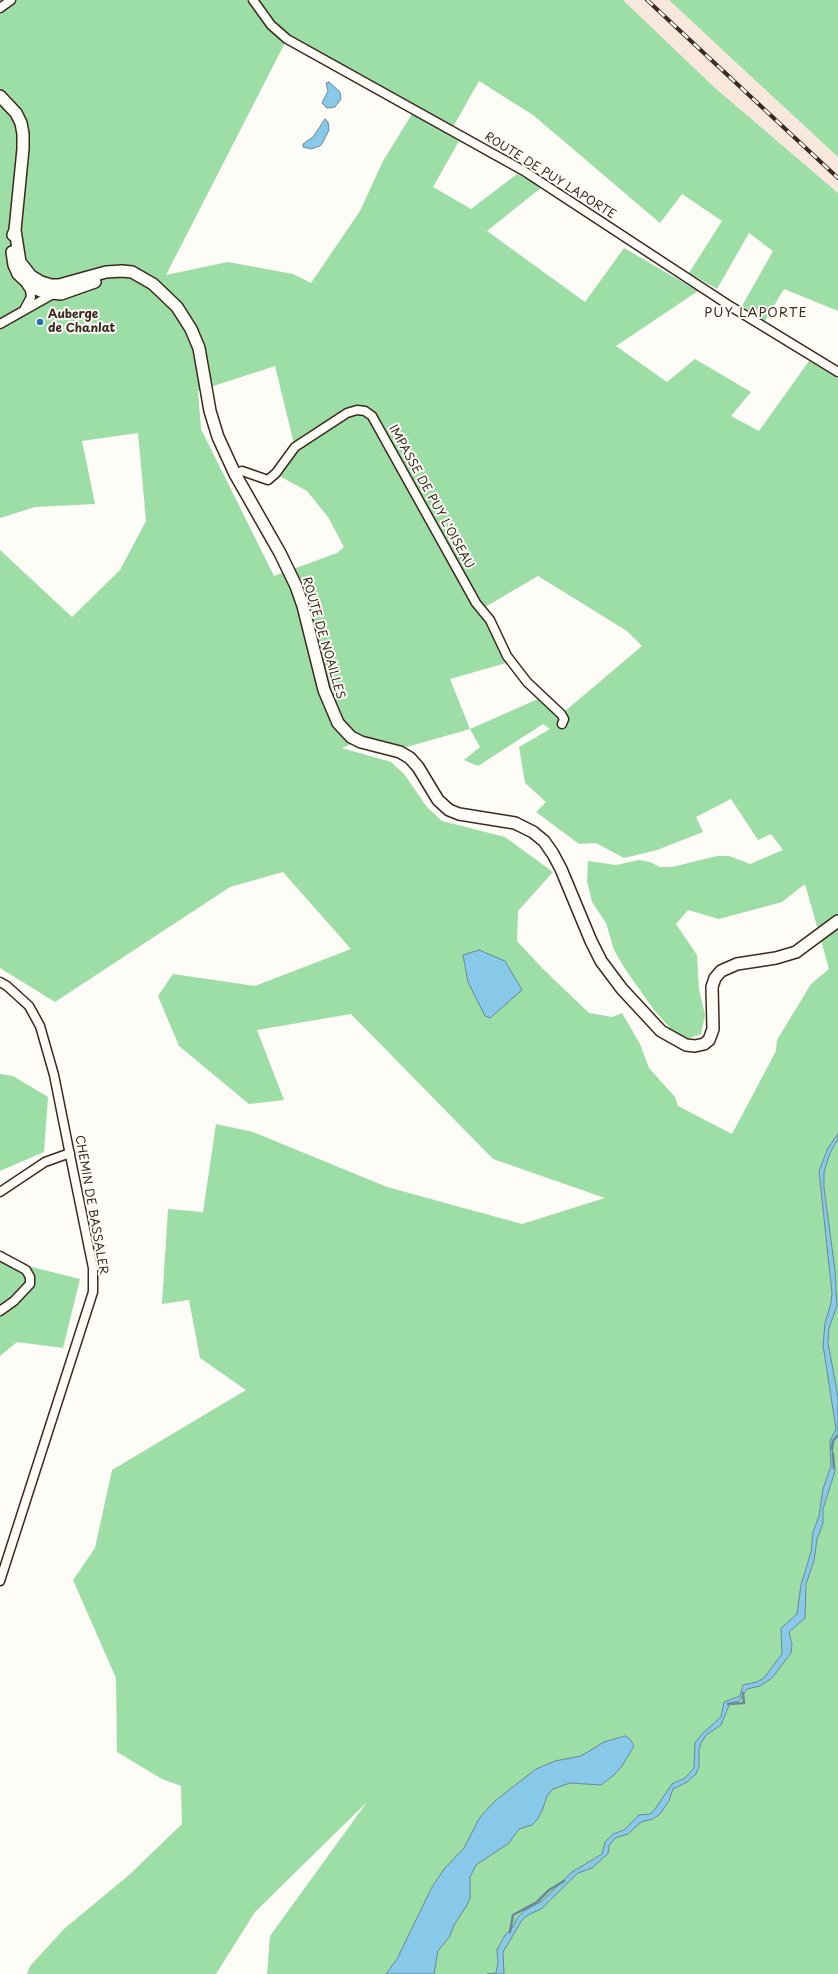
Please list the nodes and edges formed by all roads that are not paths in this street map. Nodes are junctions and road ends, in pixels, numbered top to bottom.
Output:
1 (11, 0) edge
2 (253, 0) edge
3 (0, 8) edge
4 (0, 96) edge
5 (15, 230) junction
6 (143, 277) junction
7 (41, 292) junction
8 (0, 324) edge
9 (838, 372) edge
10 (235, 474) junction
11 (562, 724) dead end
12 (838, 921) edge
13 (0, 982) edge
14 (70, 1153) junction
15 (0, 1192) edge
16 (0, 1256) edge
17 (0, 1311) edge
18 (0, 1581) edge

1 - 3 street
2 - 9 street, ROUTE DE PUY LAPORTE
4 - 5 main road
5 - 7 main road
5 - 7 main road
6 - 7 main road
6 - 7 main road, ROUTE DE NOAILLES
6 - 10 main road, ROUTE DE NOAILLES
7 - 8 street
10 - 11 street, IMPASSE DE PUY L'OISEAU
10 - 12 main road, ROUTE DE NOAILLES
13 - 14 street, CHEMIN DE BASSALER
14 - 15 street
14 - 18 street, CHEMIN DE BASSALER
16 - 17 street

